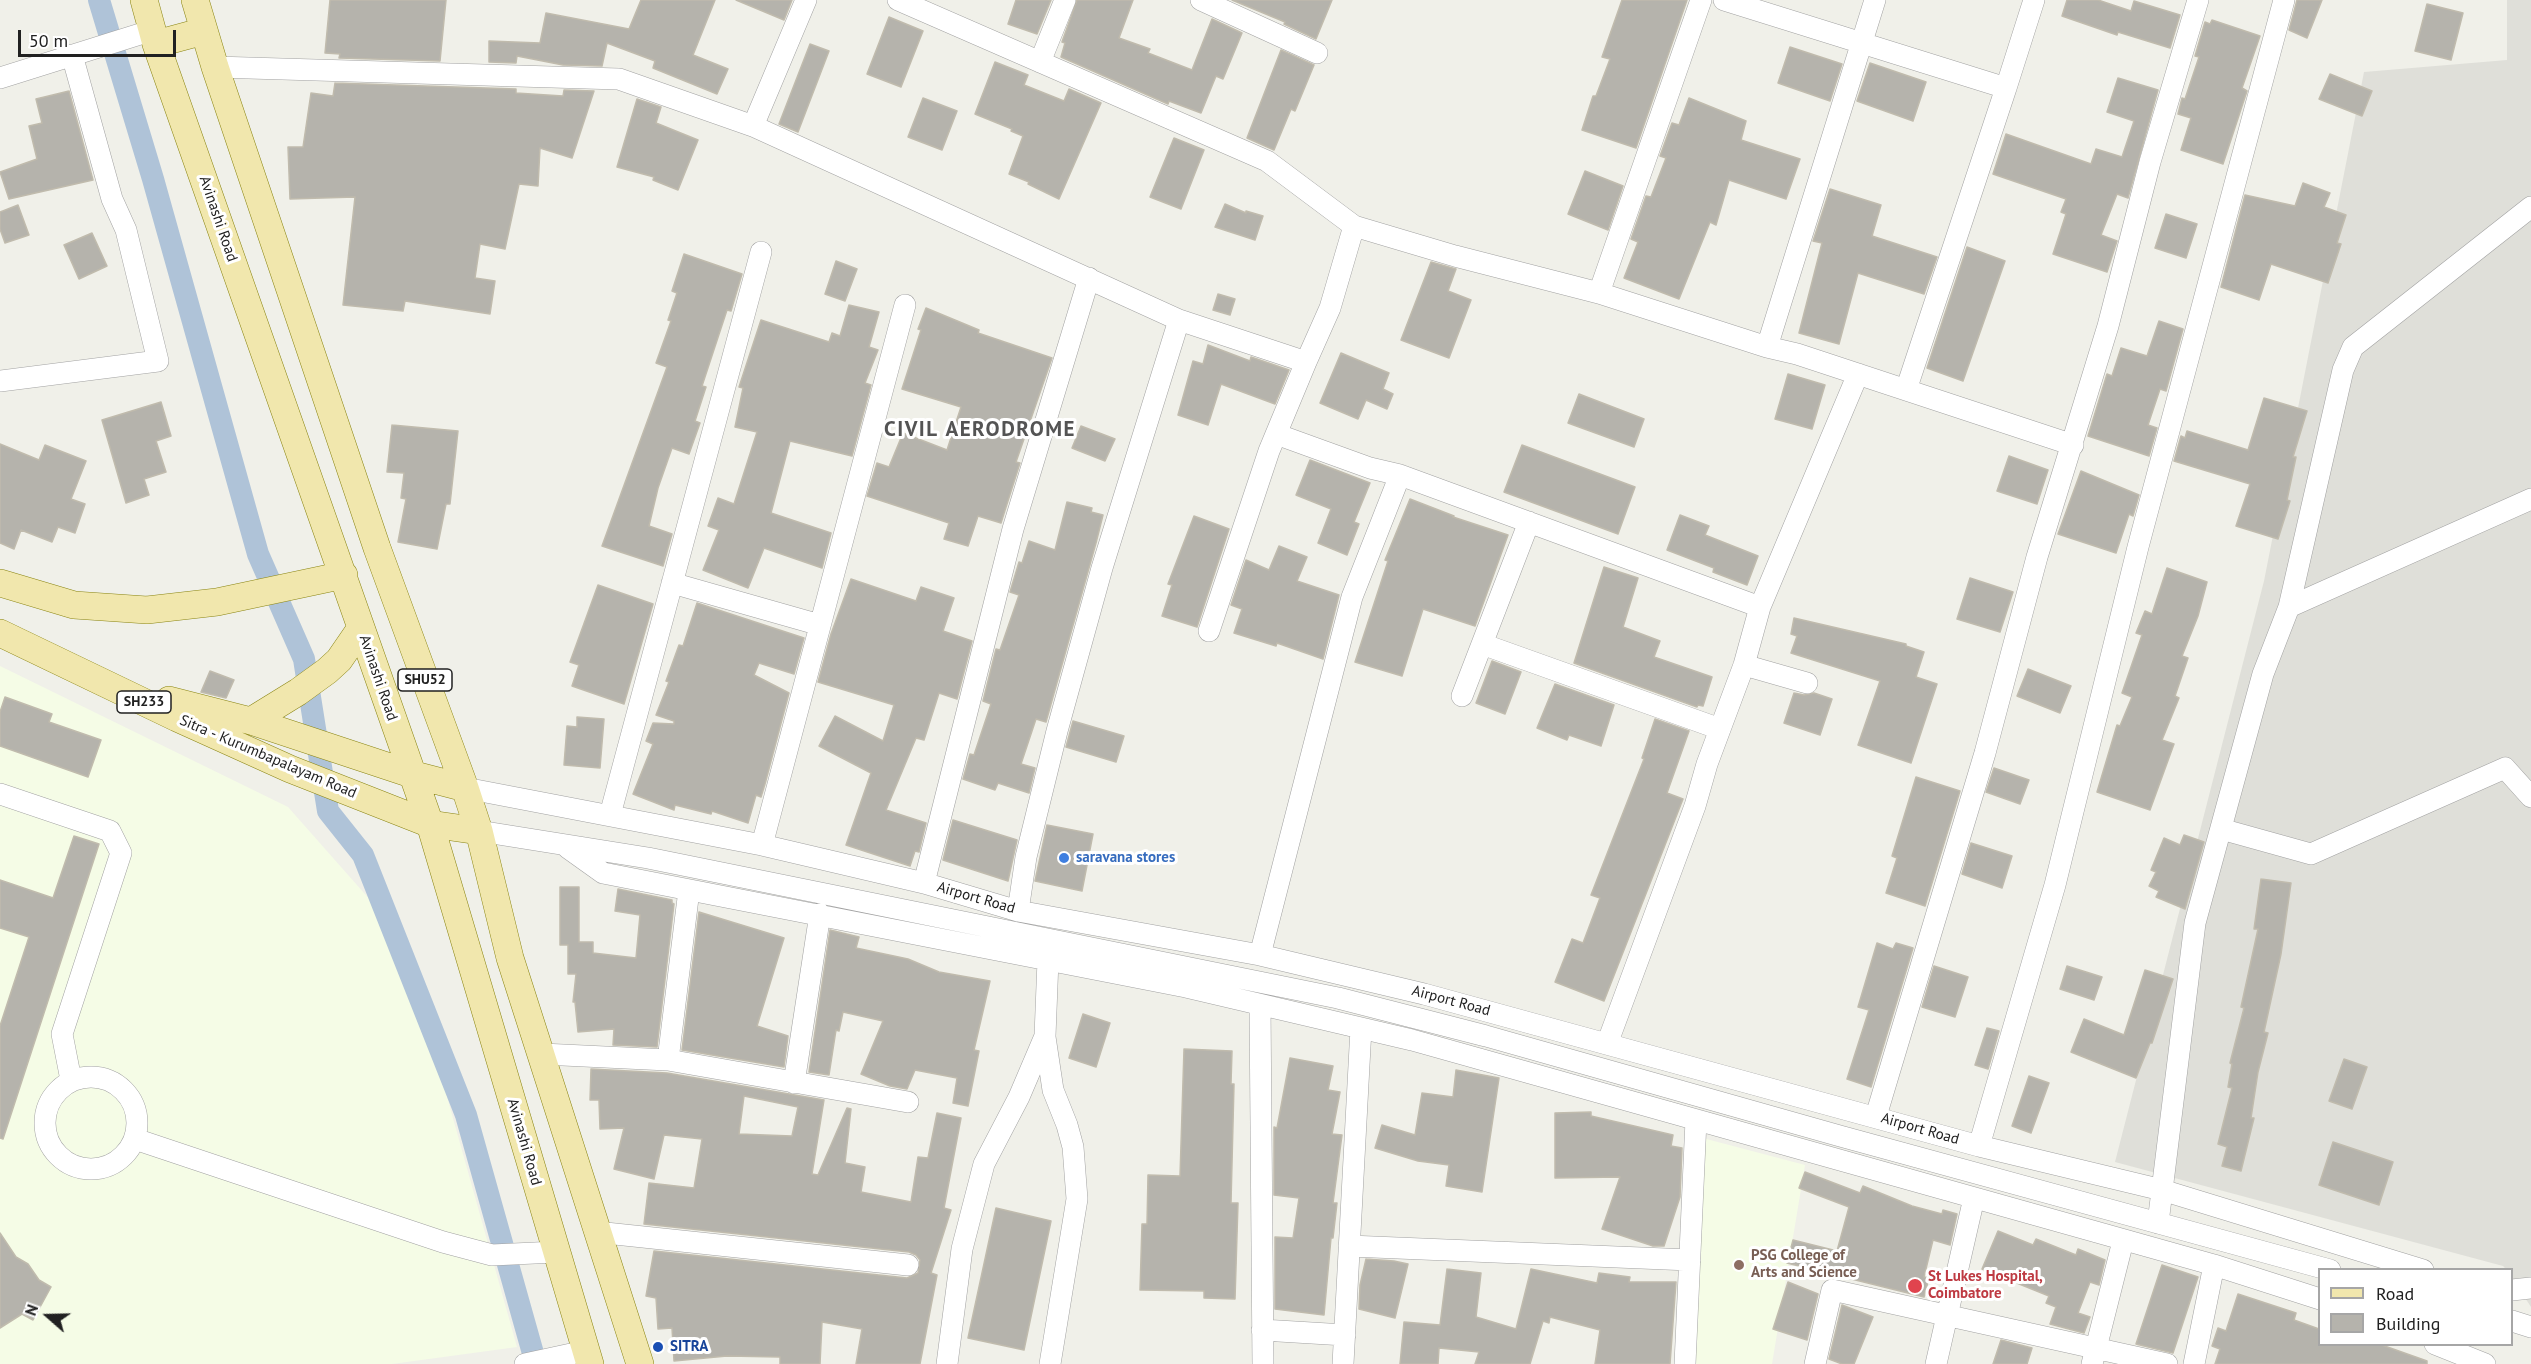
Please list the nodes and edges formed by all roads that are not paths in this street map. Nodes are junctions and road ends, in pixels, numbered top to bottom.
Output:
1 (144, 0) edge
2 (195, 0) edge
3 (806, 0) edge
4 (898, 0) edge
5 (1065, 0) edge
6 (1201, 0) edge
7 (1701, 0) edge
8 (1724, 0) edge
9 (1875, 0) edge
10 (2034, 0) edge
11 (2198, 0) edge
12 (2284, 0) edge
13 (204, 31) junction
14 (153, 35) junction
15 (1862, 42) junction
16 (1317, 53) dead end
17 (75, 55) junction
18 (1040, 62) junction
19 (215, 67) junction
20 (0, 78) edge
21 (2006, 88) junction
22 (753, 126) junction
23 (2531, 207) edge
24 (1354, 226) junction
25 (761, 252) dead end
26 (1089, 278) junction
27 (1599, 293) junction
28 (905, 305) dead end
29 (1179, 320) junction
30 (1767, 347) junction
31 (1306, 362) junction
32 (1858, 374) junction
33 (0, 381) edge
34 (1906, 390) junction
35 (1276, 434) junction
36 (2073, 445) junction
37 (1400, 476) junction
38 (2531, 499) edge
39 (1529, 522) junction
40 (332, 578) junction
41 (0, 583) edge
42 (672, 583) junction
43 (1760, 607) junction
44 (2289, 607) junction
45 (0, 619) edge
46 (820, 625) junction
47 (361, 628) junction
48 (1209, 631) dead end
49 (0, 633) edge
50 (1482, 644) junction
51 (1744, 665) junction
52 (1807, 683) dead end
53 (1461, 696) dead end
54 (260, 724) junction
55 (1720, 729) junction
56 (411, 774) junction
57 (465, 788) junction
58 (0, 794) edge
59 (2531, 797) edge
60 (610, 815) junction
61 (430, 824) junction
62 (2221, 829) junction
63 (478, 831) junction
64 (762, 845) junction
65 (565, 846) junction
66 (924, 883) junction
67 (689, 890) junction
68 (1018, 911) junction
69 (820, 914) junction
70 (1260, 955) junction
71 (1048, 960) junction
72 (1260, 1005) junction
73 (1361, 1028) junction
74 (1045, 1036) junction
75 (1607, 1044) junction
76 (542, 1054) junction
77 (668, 1060) junction
78 (71, 1080) junction
79 (794, 1083) junction
80 (908, 1102) dead end
81 (1876, 1116) junction
82 (1695, 1120) junction
83 (135, 1139) junction
84 (1979, 1146) junction
85 (2162, 1190) junction
86 (1974, 1198) junction
87 (2158, 1223) junction
88 (596, 1232) junction
89 (2123, 1241) junction
90 (1349, 1246) junction
91 (556, 1252) junction
92 (1690, 1260) junction
93 (908, 1265) dead end
94 (2214, 1265) junction
95 (2326, 1268) edge
96 (2420, 1268) edge
97 (2531, 1288) edge
98 (2513, 1290) edge
99 (2318, 1299) edge
100 (1948, 1315) junction
101 (2513, 1322) edge
102 (2531, 1327) edge
103 (1262, 1330) junction
104 (1345, 1335) junction
105 (2435, 1346) edge
106 (2438, 1346) edge
107 (2094, 1355) edge
108 (587, 1357) edge
109 (525, 1364) edge
110 (640, 1364) edge
111 (947, 1364) edge
112 (1050, 1364) edge
113 (1263, 1364) edge
114 (1343, 1364) edge
115 (1685, 1364) edge
116 (1815, 1364) edge
117 (1936, 1364) edge
118 (2167, 1364) edge
119 (2193, 1364) edge
120 (2431, 1364) edge
121 (2485, 1364) edge

1 - 14 main road, Avinashi Road / SHU52
2 - 13 main road, SHU52
3 - 22 street
4 - 18 street
5 - 18 street
6 - 16 street
7 - 27 street
8 - 15 street
9 - 15 street
10 - 21 street
11 - 36 street
12 - 84 street
13 - 14 main road
13 - 19 main road, SHU52
14 - 17 street
14 - 40 main road, Avinashi Road / SHU52
15 - 21 street
15 - 30 street
17 - 20 street
17 - 33 street
18 - 24 street
19 - 22 street
19 - 57 main road, SHU52
21 - 34 street
22 - 26 street
23 - 44 street
24 - 27 street
24 - 31 street
25 - 42 street
26 - 29 street
26 - 66 street
27 - 30 street
28 - 46 street
29 - 31 street
29 - 68 street
30 - 32 street
31 - 35 street
32 - 34 street
32 - 43 street
34 - 36 street
35 - 37 street
35 - 48 street
36 - 81 street
37 - 39 street
37 - 70 street
38 - 44 street
39 - 43 street
39 - 50 street
40 - 41 main road
40 - 47 main road, Avinashi Road / SHU52
42 - 46 street
42 - 60 street
43 - 51 street
44 - 62 street
45 - 54 main road, Sitra - Kurumbapalayam Road / SH233
46 - 64 street
47 - 54 main road
47 - 56 main road, Avinashi Road / SHU52
49 - 61 main road, Sitra - Kurumbapalayam Road / SH233
50 - 53 street
50 - 55 street
51 - 52 street
51 - 55 street
54 - 56 main road, Sitra - Kurumbapalayam Road / SH233
55 - 75 street
56 - 57 main road, Sitra - Kurumbapalayam Road / SH233
56 - 61 main road, Avinashi Road / SHU52
57 - 60 street, Airport Road
57 - 63 main road, SHU52
58 - 78 street
59 - 62 street
60 - 64 street, Airport Road
61 - 63 main road, Sitra - Kurumbapalayam Road / SH233
61 - 91 main road, Avinashi Road / SHU52
62 - 85 street
63 - 65 street, Airport Road
63 - 76 main road, SHU52
64 - 66 street, Airport Road
65 - 67 street
65 - 87 street, Airport Road
66 - 68 street, Airport Road
67 - 69 street
67 - 77 street
68 - 70 street, Airport Road
69 - 71 street
69 - 79 street
70 - 75 street, Airport Road
71 - 72 street
71 - 74 street
72 - 73 street
72 - 103 street
73 - 82 street
73 - 90 street
74 - 111 street
74 - 112 street
75 - 81 street, Airport Road
76 - 77 street
76 - 88 main road, SHU52
77 - 79 street
78 - 83 street
78 - 83 street
79 - 80 street
81 - 84 street, Airport Road
82 - 86 street
82 - 92 street
83 - 91 street
84 - 85 street, Airport Road
85 - 87 street
85 - 96 street, Airport Road
86 - 89 street
86 - 100 street
87 - 95 street, Airport Road
88 - 93 street
88 - 110 main road, SHU52
89 - 94 street
89 - 107 street
90 - 92 street
90 - 104 street
91 - 108 main road, Avinashi Road / SHU52
92 - 115 street
94 - 99 street
94 - 119 street
97 - 98 street
100 - 107 street
100 - 116 street
100 - 117 street
101 - 102 street
103 - 104 street
103 - 113 street
104 - 114 street
105 - 120 street
106 - 121 street
107 - 118 street
108 - 109 street

